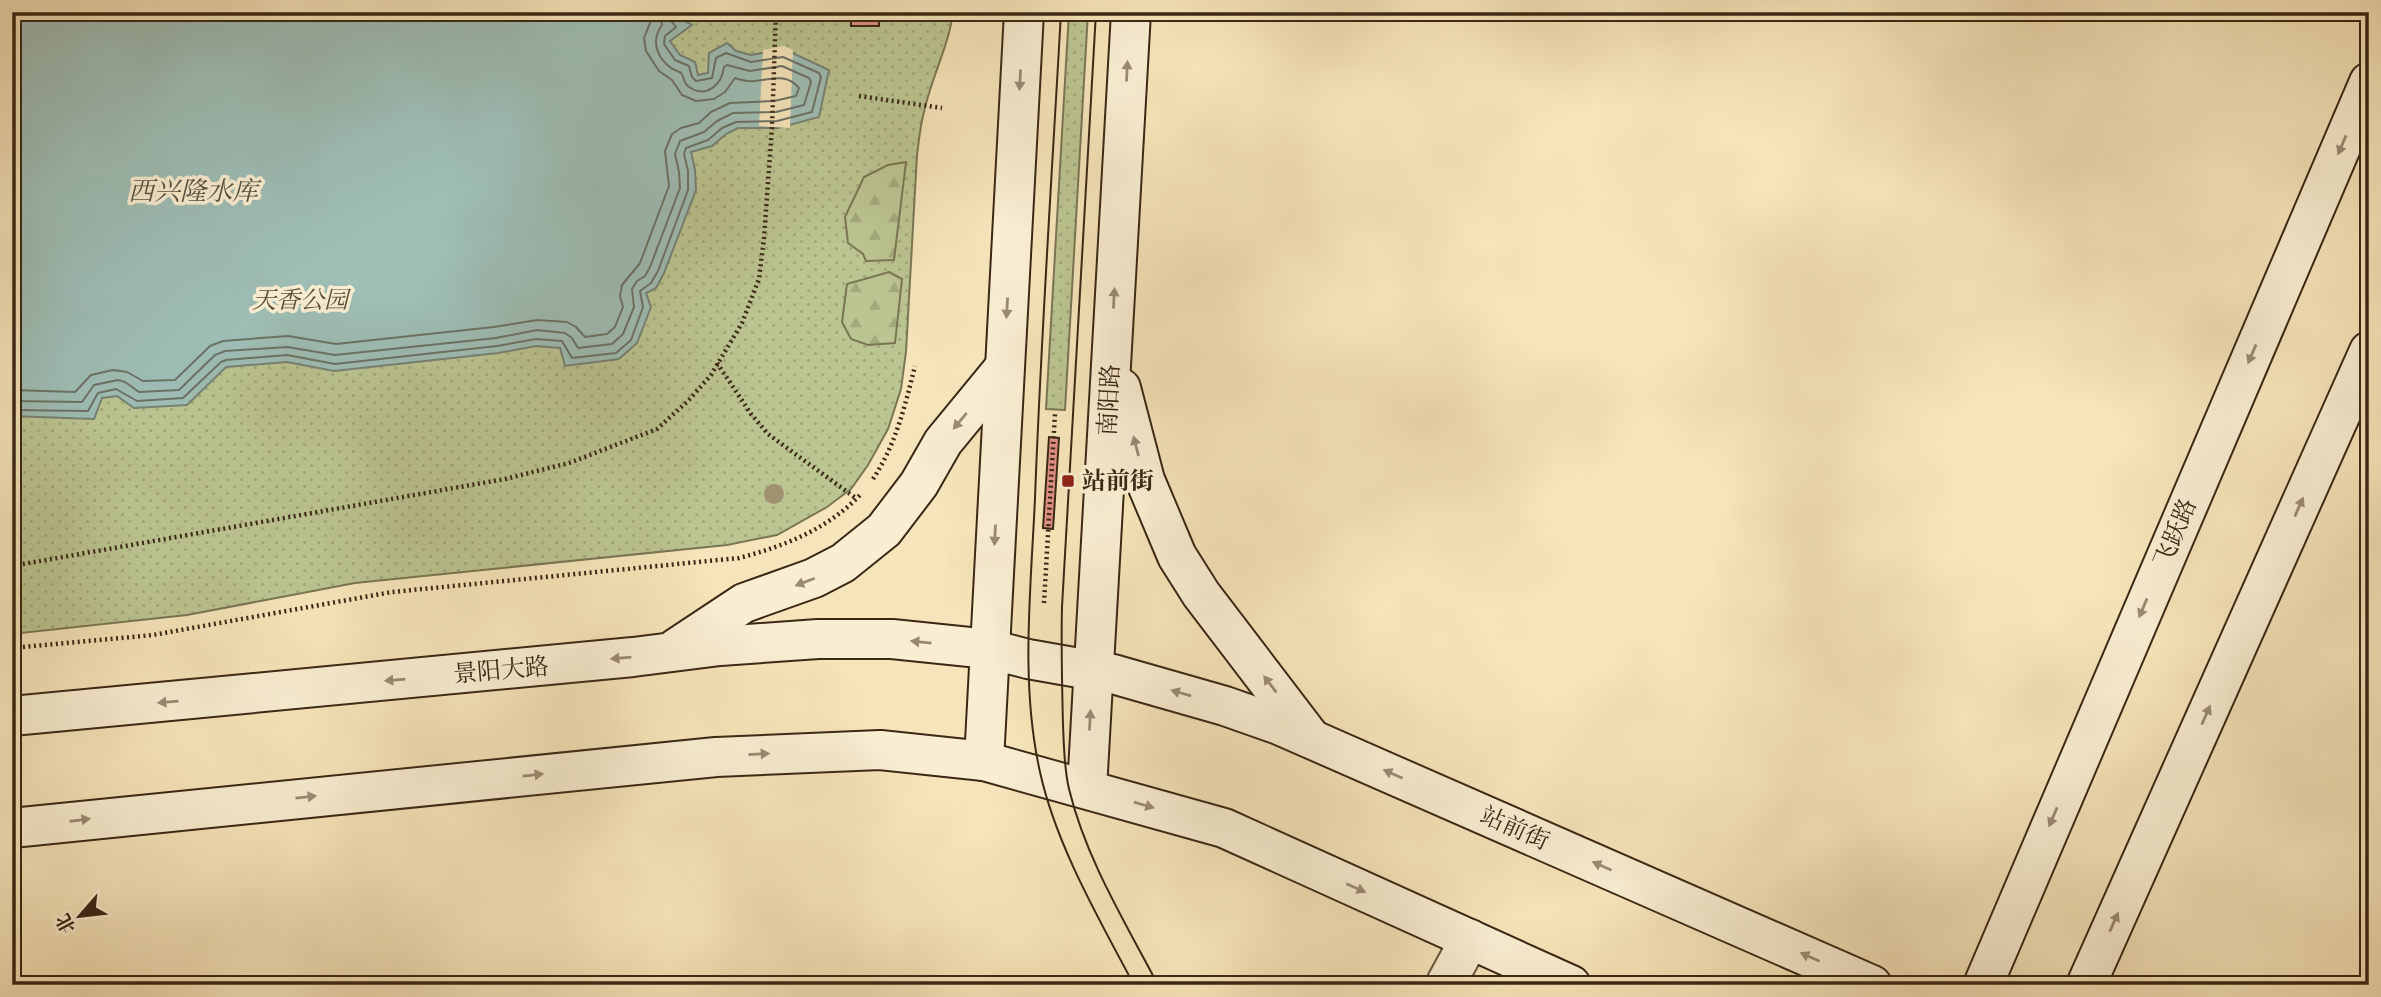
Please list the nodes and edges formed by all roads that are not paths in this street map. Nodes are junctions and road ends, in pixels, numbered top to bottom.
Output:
1 (1024, 12) edge
2 (1131, 12) edge
3 (2369, 82) edge
4 (1112, 348) junction
5 (2369, 351) edge
6 (1003, 369) junction
7 (989, 649) junction
8 (670, 652) junction
9 (1093, 670) junction
10 (12, 716) edge
11 (1311, 739) junction
12 (984, 761) junction
13 (1087, 789) junction
14 (12, 828) edge
15 (1470, 939) junction
16 (1445, 985) edge
17 (1571, 985) edge
18 (1872, 985) edge
19 (1983, 985) edge
20 (2086, 985) edge

1 -> 6 main road
4 -> 2 main road, 南阳路
3 -> 19 main road, 飞跃路
4 - 9 main road, 南阳路
11 -> 4 main road
20 -> 5 main road
6 -> 7 main road
6 -> 8 main road
7 -> 8 main road, 景阳大路
7 - 9 main road, 站前街
7 - 12 main road
8 -> 10 main road, 景阳大路
11 -> 9 main road, 站前街
13 -> 9 main road, 南阳路
18 -> 11 main road, 站前街
12 - 13 main road
14 -> 12 main road
13 -> 15 main road
15 - 16 main road
15 - 17 main road

